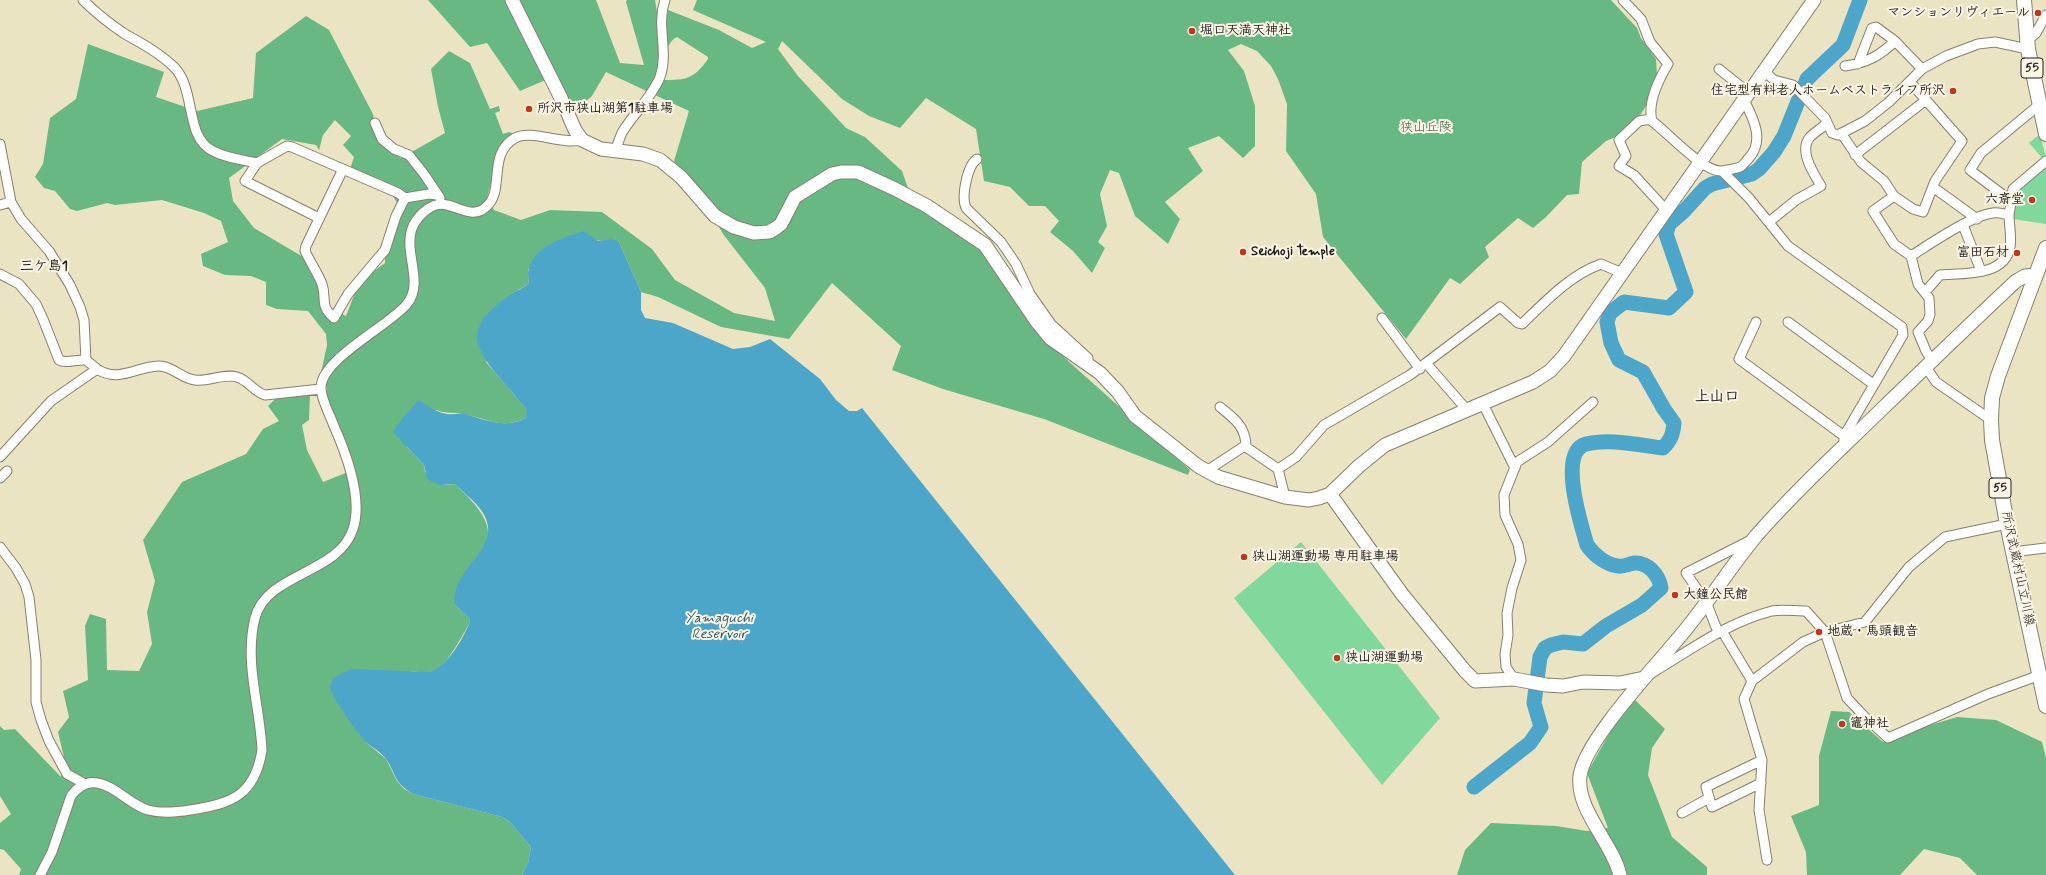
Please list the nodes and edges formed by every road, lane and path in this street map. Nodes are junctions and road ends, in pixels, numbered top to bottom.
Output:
1 (83, 0) edge
2 (512, 0) edge
3 (665, 0) edge
4 (1623, 0) edge
5 (1814, 0) edge
6 (2024, 0) edge
7 (2046, 15) edge
8 (1895, 41) junction
9 (2028, 45) junction
10 (1858, 64) junction
11 (1845, 66) dead end
12 (1719, 69) dead end
13 (1922, 69) junction
14 (1764, 71) junction
15 (1910, 82) junction
16 (1747, 96) junction
17 (1926, 100) junction
18 (2040, 105) junction
19 (1651, 119) junction
20 (375, 123) dead end
21 (1827, 123) junction
22 (1841, 134) junction
23 (2046, 134) edge
24 (582, 140) junction
25 (0, 144) edge
26 (615, 151) junction
27 (1856, 155) junction
28 (977, 159) dead end
29 (1700, 161) junction
30 (2046, 162) edge
31 (257, 163) junction
32 (343, 169) junction
33 (1723, 172) junction
34 (1933, 187) junction
35 (437, 195) junction
36 (1894, 196) junction
37 (405, 198) junction
38 (2011, 201) junction
39 (11, 202) junction
40 (446, 204) junction
41 (0, 205) edge
42 (1666, 210) junction
43 (2009, 215) junction
44 (319, 218) junction
45 (1977, 219) junction
46 (1769, 222) junction
47 (1963, 225) junction
48 (2046, 248) edge
49 (1911, 256) junction
50 (1981, 271) junction
51 (1622, 273) junction
52 (0, 274) edge
53 (2036, 274) junction
54 (1925, 292) junction
55 (1382, 318) dead end
56 (1756, 322) dead end
57 (1788, 322) dead end
58 (1904, 332) junction
59 (1918, 332) junction
60 (86, 360) junction
61 (1929, 364) junction
62 (1088, 365) junction
63 (1423, 366) junction
64 (97, 369) junction
65 (1873, 384) junction
66 (321, 389) junction
67 (1593, 402) dead end
68 (1483, 404) junction
69 (1220, 407) dead end
70 (1467, 410) junction
71 (1991, 420) junction
72 (1844, 441) junction
73 (1246, 445) junction
74 (0, 457) edge
75 (1515, 468) junction
76 (1278, 469) junction
77 (7, 471) dead end
78 (1205, 472) junction
79 (0, 478) edge
80 (1330, 494) junction
81 (1285, 497) junction
82 (2007, 524) junction
83 (1756, 537) junction
84 (0, 547) edge
85 (2046, 548) edge
86 (2012, 552) junction
87 (1706, 602) junction
88 (1720, 632) junction
89 (1825, 632) junction
90 (2040, 674) junction
91 (1644, 678) junction
92 (1514, 679) junction
93 (1752, 681) junction
94 (2046, 706) edge
95 (1762, 760) junction
96 (1761, 783) junction
97 (85, 784) junction
98 (1709, 798) junction
99 (1682, 813) dead end
100 (1767, 860) dead end
101 (40, 875) edge
102 (1620, 875) edge

1 - 31 street
2 - 24 street
3 - 26 street
4 - 19 street
5 - 14 street
6 - 9 main road, 55
7 - 9 street
8 - 10 street
8 - 10 street
8 - 13 street
9 - 13 street
9 - 18 main road, 55
10 - 11 street
12 - 16 street
13 - 15 street
14 - 16 street
14 - 21 street
15 - 17 street
15 - 22 street
16 - 29 street
16 - 33 street
17 - 27 street
17 - 34 street
18 - 23 main road, 55
18 - 38 street
19 - 29 street
19 - 42 street
20 - 35 street
21 - 22 street
21 - 46 street
22 - 27 street
24 - 26 street
24 - 40 street
25 - 39 street
26 - 62 street
27 - 36 street
28 - 62 street
29 - 33 street
29 - 42 street
30 - 38 street
31 - 32 street
31 - 44 street
32 - 37 street
32 - 44 street
33 - 46 street
34 - 36 street
34 - 45 street
35 - 37 street
35 - 40 street
36 - 49 street
37 - 44 street
38 - 43 street
39 - 41 street
39 - 60 street
40 - 66 street
42 - 51 street
43 - 45 street
43 - 50 street
45 - 47 street
46 - 58 street
47 - 49 street
47 - 50 street
48 - 53 main road, 所沢武蔵村山立川線 / 55
49 - 54 street
50 - 54 street
51 - 63 street
51 - 68 street
52 - 60 street
53 - 61 street
53 - 71 main road, 所沢武蔵村山立川線 / 55
54 - 59 street
55 - 63 street
56 - 72 street
57 - 65 street
58 - 59 street
58 - 65 street
59 - 61 street
60 - 64 street
61 - 71 street
61 - 72 street
62 - 78 street
63 - 70 street
63 - 76 street
64 - 66 street
64 - 74 street
65 - 72 street
66 - 97 street
67 - 75 street
68 - 70 street
68 - 75 street
69 - 73 street
70 - 80 street
71 - 82 main road, 所沢武蔵村山立川線 / 55
72 - 83 street
73 - 76 street
73 - 78 street
75 - 92 street
76 - 81 street
77 - 79 street
78 - 81 street
80 - 81 street
80 - 92 street
82 - 86 main road, 所沢武蔵村山立川線 / 55
82 - 89 street
83 - 87 street
83 - 87 street
84 - 97 street
85 - 86 street
86 - 90 main road, 所沢武蔵村山立川線 / 55
87 - 88 street
87 - 91 street
88 - 89 street
88 - 91 street
88 - 93 street
89 - 90 street
89 - 93 street
90 - 94 main road, 所沢武蔵村山立川線 / 55
91 - 92 street
91 - 102 street
93 - 95 street
95 - 96 street
95 - 98 street
96 - 98 street
96 - 100 street
97 - 101 street
98 - 99 street

